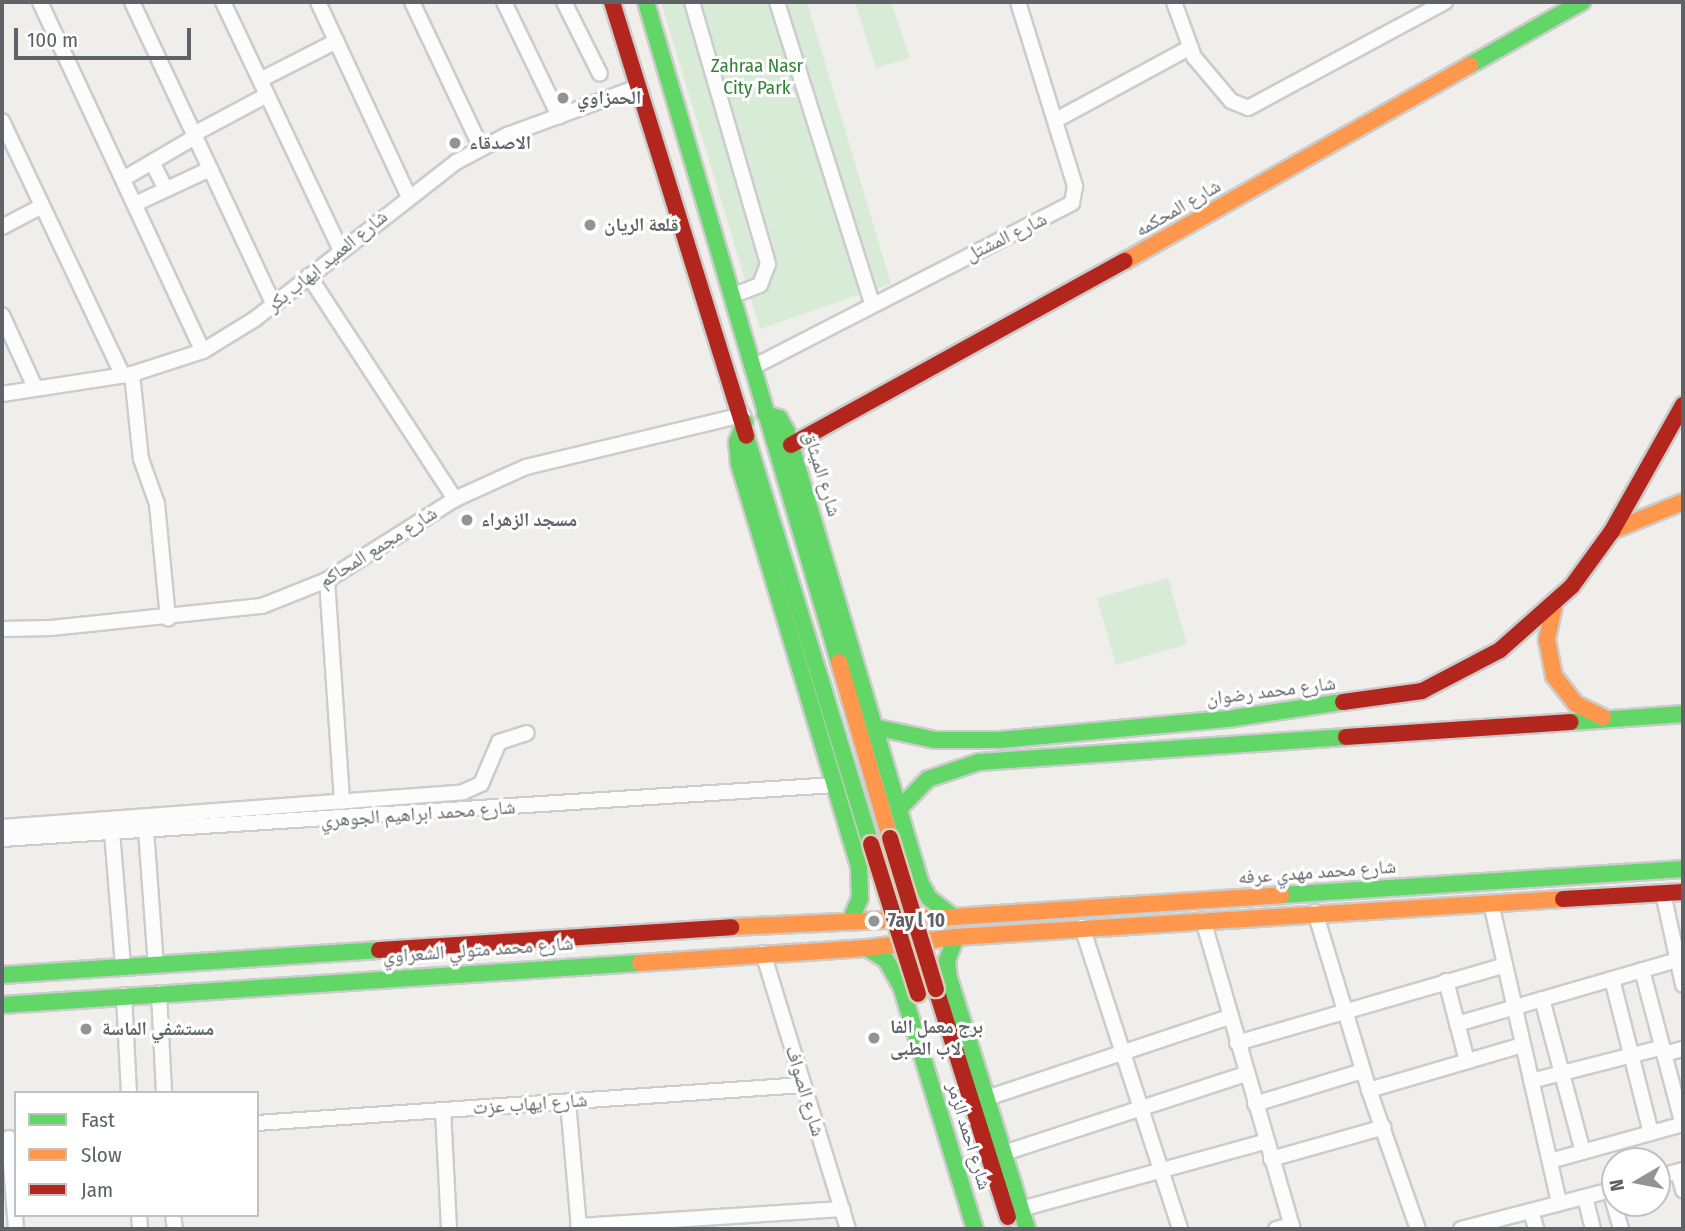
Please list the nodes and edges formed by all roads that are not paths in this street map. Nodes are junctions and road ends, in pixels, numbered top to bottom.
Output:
1 (40, 2) edge
2 (132, 2) edge
3 (223, 2) edge
4 (318, 2) edge
5 (412, 2) edge
6 (504, 2) edge
7 (564, 2) edge
8 (612, 2) edge
9 (646, 2) edge
10 (692, 2) edge
11 (777, 2) edge
12 (1018, 2) edge
13 (1174, 2) edge
14 (1445, 2) edge
15 (1582, 2) edge
16 (337, 41) junction
17 (1189, 48) junction
18 (600, 74) dead end
19 (260, 80) junction
20 (638, 88) junction
21 (267, 95) junction
22 (559, 116) junction
23 (1056, 120) junction
24 (2, 121) edge
25 (194, 135) junction
26 (481, 148) junction
27 (152, 162) junction
28 (210, 169) junction
29 (123, 179) junction
30 (166, 189) junction
31 (408, 195) junction
32 (135, 204) junction
33 (42, 206) junction
34 (2, 227) edge
35 (341, 250) junction
36 (309, 276) junction
37 (732, 296) junction
38 (872, 303) junction
39 (274, 305) junction
40 (2, 316) edge
41 (203, 351) junction
42 (753, 367) junction
43 (128, 375) junction
44 (36, 387) junction
45 (2, 394) edge
46 (1683, 405) edge
47 (765, 414) junction
48 (744, 419) junction
49 (791, 445) junction
50 (455, 499) junction
51 (1683, 502) edge
52 (1612, 531) junction
53 (327, 580) junction
54 (1554, 606) junction
55 (168, 618) junction
56 (2, 629) edge
57 (1683, 714) edge
58 (1609, 719) junction
59 (874, 727) junction
60 (527, 733) dead end
61 (935, 740) junction
62 (940, 773) junction
63 (835, 785) junction
64 (342, 802) junction
65 (899, 809) junction
66 (2, 827) edge
67 (146, 830) junction
68 (112, 832) junction
69 (2, 839) edge
70 (913, 859) junction
71 (1683, 869) edge
72 (861, 877) junction
73 (1663, 892) junction
74 (1683, 892) edge
75 (1491, 903) junction
76 (1315, 912) junction
77 (953, 917) junction
78 (851, 919) junction
79 (1203, 920) junction
80 (733, 926) junction
81 (1083, 927) junction
82 (696, 929) junction
83 (956, 937) junction
84 (867, 948) junction
85 (763, 953) junction
86 (737, 955) junction
87 (699, 957) junction
88 (1677, 960) junction
89 (156, 965) junction
90 (1505, 965) junction
91 (123, 967) junction
92 (1642, 970) junction
93 (7, 974) edge
94 (949, 978) junction
95 (1612, 979) junction
96 (1446, 981) junction
97 (1683, 985) edge
98 (901, 986) junction
99 (159, 993) junction
100 (124, 995) junction
101 (1542, 999) junction
102 (9, 1004) edge
103 (1514, 1007) junction
104 (1343, 1010) junction
105 (1229, 1017) junction
106 (1457, 1024) junction
107 (1237, 1043) junction
108 (1523, 1045) junction
109 (1683, 1049) edge
110 (1664, 1051) junction
111 (1122, 1053) junction
112 (1631, 1055) junction
113 (1467, 1061) junction
114 (1362, 1071) junction
115 (1246, 1074) junction
116 (1562, 1074) junction
117 (1531, 1082) junction
118 (803, 1085) junction
119 (1368, 1090) junction
120 (129, 1091) edge
121 (164, 1091) edge
122 (987, 1098) junction
123 (568, 1101) junction
124 (1255, 1104) junction
125 (1140, 1109) junction
126 (443, 1110) junction
127 (259, 1123) edge
128 (1683, 1124) edge
129 (1384, 1127) junction
130 (1651, 1133) junction
131 (9, 1138) edge
132 (1265, 1142) junction
133 (1583, 1152) junction
134 (1004, 1153) junction
135 (1271, 1160) junction
136 (1550, 1161) junction
137 (1159, 1171) junction
138 (1681, 1171) edge
139 (1683, 1190) edge
140 (1601, 1192) edge
141 (1585, 1197) junction
142 (14, 1203) edge
143 (1559, 1203) junction
144 (842, 1209) junction
145 (1021, 1209) junction
146 (1531, 1211) junction
147 (701, 1224) edge
148 (1293, 1227) edge
149 (578, 1228) edge
150 (449, 1229) edge
151 (848, 1229) edge
152 (975, 1229) edge
153 (991, 1229) edge
154 (1012, 1229) edge
155 (1027, 1229) edge
156 (1180, 1229) edge
157 (1276, 1229) edge
158 (1419, 1229) edge
159 (1461, 1229) edge
160 (1536, 1229) edge
161 (1593, 1229) edge

1 - 29 street
2 - 25 street
3 - 19 street
4 - 16 street
5 - 26 street
6 - 22 street
7 - 18 street
8 - 20 main road
9 - 37 main road
10 - 37 street
11 - 38 street
12 - 23 street, شارع المشتل
13 - 17 street
14 - 17 street
15 - 49 main road, شارع المحكمه
16 - 19 street
16 - 31 street
17 - 23 street
19 - 21 street
20 - 22 street, شارع العميد ايهاب بكر
20 - 48 main road
21 - 25 street
21 - 35 street
22 - 26 street, شارع العميد ايهاب بكر
23 - 38 street, شارع المشتل
24 - 33 street
25 - 27 street
25 - 28 street
26 - 31 street, شارع العميد ايهاب بكر
27 - 29 street
27 - 30 street
28 - 30 street
28 - 39 street
29 - 32 street
30 - 32 street
31 - 35 street, شارع العميد ايهاب بكر
32 - 41 street
33 - 34 street
33 - 43 street
35 - 36 street, شارع العميد ايهاب بكر
36 - 39 street, شارع العميد ايهاب بكر
36 - 50 street
37 - 42 main road
38 - 42 street, شارع المشتل
39 - 41 street, شارع العميد ايهاب بكر
40 - 44 street
41 - 43 street, شارع العميد ايهاب بكر
42 - 47 main road
43 - 44 street, شارع العميد ايهاب بكر
43 - 55 street
44 - 45 street, شارع العميد ايهاب بكر
46 - 52 main road, شارع محمد رضوان
47 - 49 main road, شارع الميثاق
47 - 154 main road, bridge
48 - 50 street, شارع مجمع المحاكم
48 - 63 main road
48 - 153 main road, bridge
49 - 59 main road, شارع الميثاق
50 - 53 street, شارع مجمع المحاكم
51 - 52 main road
52 - 54 main road, شارع محمد رضوان
53 - 55 street, شارع مجمع المحاكم
53 - 64 street
54 - 58 main road
54 - 61 main road, شارع محمد رضوان
55 - 56 street, شارع مجمع المحاكم
57 - 58 main road
58 - 62 main road
59 - 61 main road, شارع محمد رضوان
59 - 65 main road, شارع الميثاق
60 - 64 street
61 - 62 main road
62 - 65 main road
63 - 67 street, شارع محمد ابراهيم الجوهري
63 - 72 main road
64 - 66 street
65 - 70 main road, شارع الميثاق
67 - 68 street, شارع محمد ابراهيم الجوهري
67 - 89 street
68 - 69 street, شارع محمد ابراهيم الجوهري
68 - 91 street
70 - 72 main road
70 - 77 main road, شارع الميثاق
71 - 77 main road, شارع محمد مهدي عرفه
72 - 78 main road
73 - 74 main road, شارع محمد مهدي عرفه
73 - 75 main road, شارع محمد مهدي عرفه
73 - 88 street
75 - 76 main road, شارع محمد مهدي عرفه
75 - 90 street
76 - 79 main road, شارع محمد مهدي عرفه
76 - 104 street
77 - 78 main road, شارع محمد متولي الشعراوي
78 - 80 main road, شارع محمد متولي الشعراوي
79 - 81 main road, شارع محمد مهدي عرفه
79 - 105 street
80 - 82 main road, شارع محمد متولي الشعراوي
80 - 86 main road
81 - 83 main road, شارع محمد مهدي عرفه
81 - 111 street
82 - 87 main road
82 - 89 main road, شارع محمد متولي الشعراوي
83 - 84 main road, شارع محمد متولي الشعراوي
83 - 94 main road, شارع احمد الزمر
84 - 85 main road, شارع محمد متولي الشعراوي
84 - 98 main road, شارع احمد الزمر
85 - 86 main road, شارع محمد متولي الشعراوي
85 - 118 street, شارع الصواف
86 - 87 main road, شارع محمد متولي الشعراوي
87 - 99 main road, شارع محمد متولي الشعراوي
88 - 92 street
88 - 97 street
89 - 91 main road, شارع محمد متولي الشعراوي
90 - 96 street
90 - 103 street
91 - 93 main road, شارع محمد متولي الشعراوي
92 - 95 street
92 - 110 street
93 - 102 main road
94 - 98 main road
94 - 122 main road, شارع احمد الزمر
95 - 101 street
95 - 112 street
96 - 104 street
96 - 106 street
98 - 152 main road, شارع احمد الزمر
99 - 100 main road, شارع محمد متولي الشعراوي
99 - 121 street
100 - 102 main road, شارع محمد متولي الشعراوي
100 - 120 street
101 - 103 street
101 - 116 street
103 - 106 street
103 - 108 street
104 - 107 street
104 - 114 street
105 - 107 street
105 - 111 street
106 - 113 street
107 - 115 street
108 - 113 street
108 - 117 street
109 - 110 street
110 - 112 street
110 - 128 street
111 - 122 street
111 - 125 street
112 - 116 street
112 - 130 street
113 - 119 street
114 - 119 street
114 - 124 street
115 - 124 street
115 - 125 street
116 - 117 street
116 - 133 street
117 - 136 street
118 - 123 street, شارع ايهاب عزت
118 - 144 street, شارع الصواف
119 - 129 street
122 - 134 main road, شارع احمد الزمر
123 - 126 street, شارع ايهاب عزت
123 - 149 street
124 - 132 street
125 - 134 street
125 - 137 street
126 - 127 street, شارع ايهاب عزت
126 - 150 street
128 - 130 street
129 - 135 street
129 - 158 street
130 - 133 street
131 - 142 street
132 - 135 street
132 - 137 street
133 - 136 street
134 - 145 main road, شارع احمد الزمر
135 - 148 street
136 - 143 street
137 - 145 street
137 - 156 street
138 - 139 street
140 - 141 street
141 - 143 street
141 - 161 street
143 - 146 street
144 - 147 street
144 - 151 street, شارع الصواف
145 - 155 main road, شارع احمد الزمر
146 - 159 street
146 - 160 street
147 - 149 street
148 - 157 street

